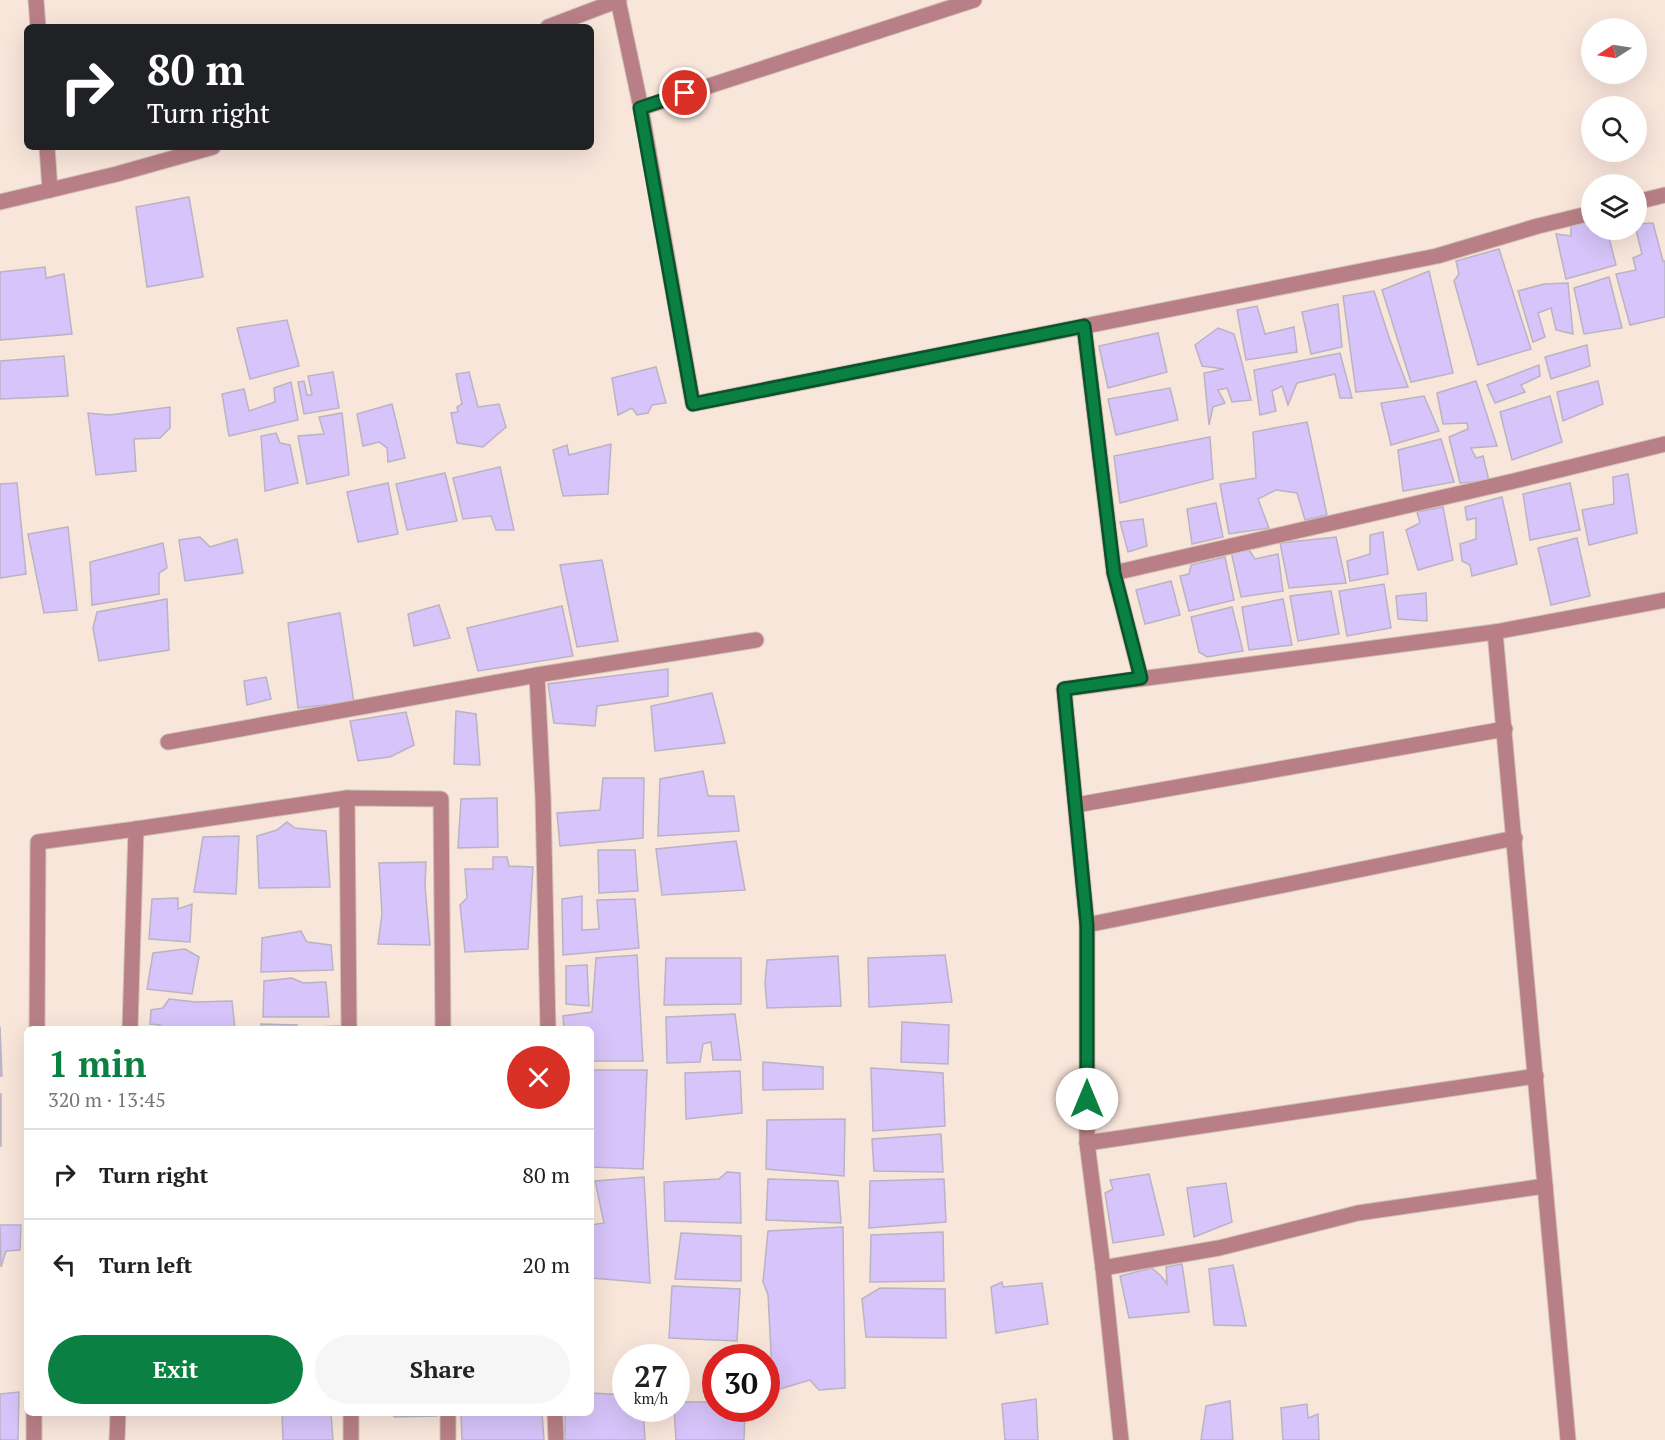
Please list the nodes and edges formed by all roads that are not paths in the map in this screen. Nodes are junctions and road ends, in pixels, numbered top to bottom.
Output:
1 (36, 0) edge
2 (619, 0) edge
3 (974, 0) edge
4 (38, 24) edge
5 (556, 24) edge
6 (640, 108) junction
7 (47, 150) edge
8 (202, 150) edge
9 (50, 190) junction
10 (1665, 195) edge
11 (1647, 199) edge
12 (0, 202) edge
13 (1581, 216) edge
14 (1084, 326) junction
15 (1665, 444) edge
16 (1114, 573) junction
17 (1665, 600) edge
18 (1496, 632) junction
19 (756, 640) dead end
20 (537, 675) junction
21 (1141, 678) junction
22 (1505, 729) junction
23 (168, 742) dead end
24 (347, 798) junction
25 (1076, 805) junction
26 (136, 829) junction
27 (1515, 838) junction
28 (1087, 925) junction
29 (37, 1026) edge
30 (130, 1026) edge
31 (349, 1026) edge
32 (443, 1026) edge
33 (548, 1026) edge
34 (1536, 1076) junction
35 (1087, 1143) junction
36 (1545, 1186) junction
37 (1103, 1268) junction
38 (34, 1416) edge
39 (118, 1416) edge
40 (351, 1416) edge
41 (448, 1416) edge
42 (555, 1416) edge
43 (34, 1440) edge
44 (117, 1440) edge
45 (351, 1440) edge
46 (448, 1440) edge
47 (556, 1440) edge
48 (1120, 1440) edge
49 (1568, 1440) edge

1 - 4 street
2 - 5 street
2 - 6 street
3 - 6 street
6 - 14 street
7 - 9 street
8 - 9 street
9 - 12 street
10 - 11 street
13 - 14 street
14 - 16 street
15 - 16 street
16 - 21 street
17 - 18 street
18 - 21 street
18 - 22 street
19 - 20 street
20 - 23 street
20 - 33 street
21 - 25 street
22 - 25 street
22 - 27 street
24 - 26 street
24 - 31 street
24 - 32 street
25 - 28 street
26 - 29 street
26 - 30 street
27 - 28 street
27 - 34 street
28 - 35 street
34 - 35 street
34 - 36 street
35 - 37 street
36 - 37 street
36 - 49 street
37 - 48 street
38 - 43 street
39 - 44 street
40 - 45 street
41 - 46 street
42 - 47 street

